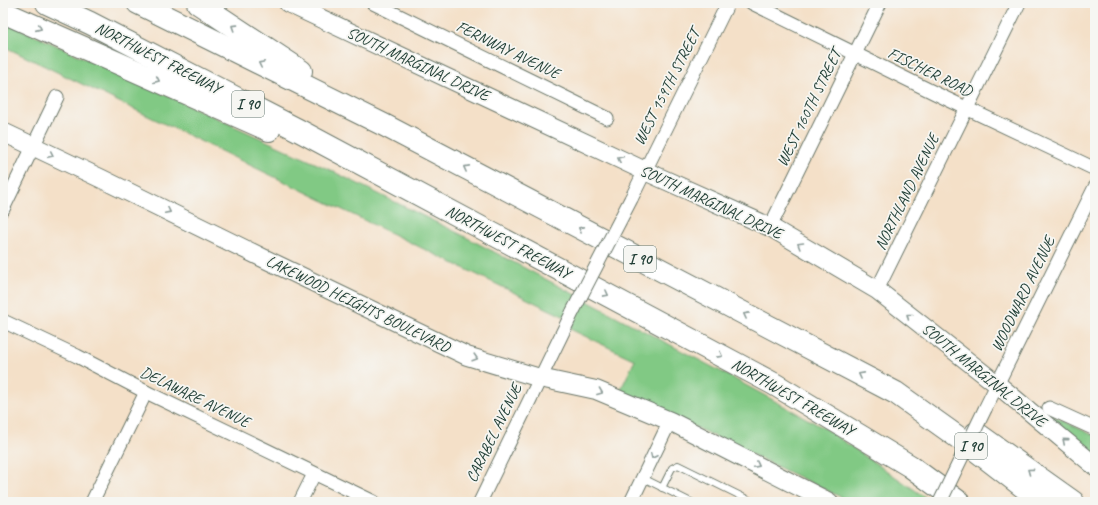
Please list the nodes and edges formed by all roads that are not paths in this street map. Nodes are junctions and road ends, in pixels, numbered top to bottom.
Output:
1 (46, 3) edge
2 (138, 3) edge
3 (198, 3) edge
4 (288, 3) edge
5 (373, 3) edge
6 (728, 3) edge
7 (752, 3) edge
8 (880, 3) edge
9 (1018, 3) edge
10 (3, 12) edge
11 (854, 54) junction
12 (57, 97) dead end
13 (967, 108) junction
14 (607, 118) dead end
15 (384, 125) junction
16 (3, 132) edge
17 (33, 147) junction
18 (1095, 169) edge
19 (644, 171) junction
20 (1095, 187) edge
21 (3, 209) edge
22 (448, 210) junction
23 (770, 227) junction
24 (877, 290) junction
25 (3, 321) edge
26 (540, 378) junction
27 (774, 384) junction
28 (998, 385) junction
29 (146, 392) junction
30 (896, 393) junction
31 (1049, 408) dead end
32 (670, 421) junction
33 (1095, 429) edge
34 (1095, 466) edge
35 (314, 474) junction
36 (643, 478) junction
37 (662, 488) junction
38 (92, 502) edge
39 (300, 502) edge
40 (374, 502) edge
41 (480, 502) edge
42 (631, 502) edge
43 (691, 502) edge
44 (753, 502) edge
45 (829, 502) edge
46 (940, 502) edge
47 (944, 502) edge
48 (959, 502) edge
49 (1044, 502) edge
50 (1073, 502) edge

1 - 22 highway, NORTHWEST FREEWAY / I 90
15 -> 2 highway, I 90
15 -> 3 highway
19 -> 4 main road, SOUTH MARGINAL DRIVE
5 - 14 street, FERNWAY AVENUE
6 - 19 street, WEST 159TH STREET
7 - 11 street, FISCHER ROAD
8 - 11 street, WEST 160TH STREET
9 - 13 street, NORTHLAND AVENUE
10 -> 22 highway
11 - 13 street, FISCHER ROAD
11 - 23 street, WEST 160TH STREET
12 - 17 street
13 - 18 street, FISCHER ROAD
13 - 24 street, NORTHLAND AVENUE
30 -> 15 highway, I 90
16 - 17 main road, LAKEWOOD HEIGHTS BOULEVARD
17 - 21 street
17 -> 26 main road, LAKEWOOD HEIGHTS BOULEVARD
19 - 23 main road, SOUTH MARGINAL DRIVE
19 - 26 street, WEST 159TH STREET, bridge
20 - 28 street, WOODWARD AVENUE
22 -> 27 highway, NORTHWEST FREEWAY / I 90
24 -> 23 main road, SOUTH MARGINAL DRIVE
28 -> 24 main road, SOUTH MARGINAL DRIVE
25 - 29 street, DELAWARE AVENUE
26 -> 32 main road, LAKEWOOD HEIGHTS BOULEVARD
26 - 41 street, CARABEL AVENUE
27 - 47 highway
27 - 48 highway, NORTHWEST FREEWAY / I 90
34 -> 28 main road, SOUTH MARGINAL DRIVE
28 - 46 street, WOODWARD AVENUE, bridge
29 - 35 street, DELAWARE AVENUE
29 - 38 street
30 - 49 highway, I 90
50 -> 30 highway
31 - 33 street
32 -> 36 street
32 -> 45 main road, LAKEWOOD HEIGHTS BOULEVARD
35 - 39 street
35 - 40 street, DELAWARE AVENUE
36 - 37 lane
36 - 42 street
37 - 43 lane
37 - 44 lane

